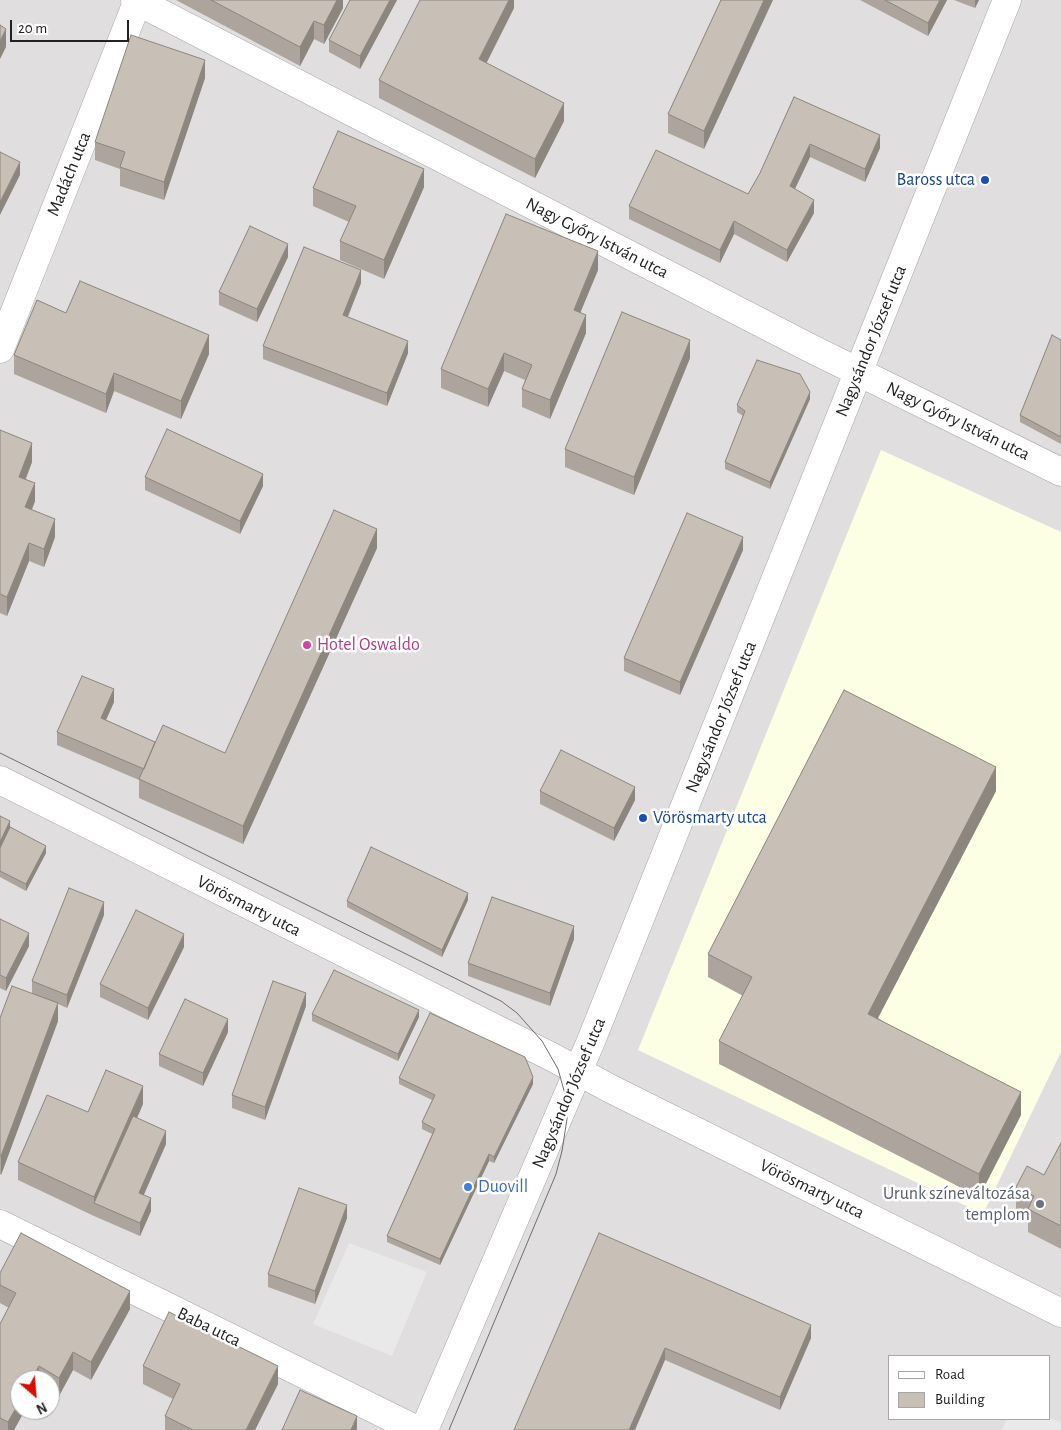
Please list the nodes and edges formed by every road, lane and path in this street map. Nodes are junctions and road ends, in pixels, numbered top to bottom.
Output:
1 (137, 0) edge
2 (1007, 0) edge
3 (0, 349) edge
4 (859, 371) junction
5 (1061, 472) edge
6 (0, 780) edge
7 (578, 1071) junction
8 (0, 1224) edge
9 (1061, 1313) edge
10 (418, 1430) edge
11 (424, 1430) edge

1 - 3 street, Madách utca
1 - 4 street, Nagy Győry István utca
2 - 4 street, Nagysándor József utca
4 - 5 street, Nagy Győry István utca
4 - 7 street, Nagysándor József utca
6 - 7 street, Vörösmarty utca
7 - 9 street, Vörösmarty utca
7 - 11 street, Nagysándor József utca
8 - 10 street, Baba utca

